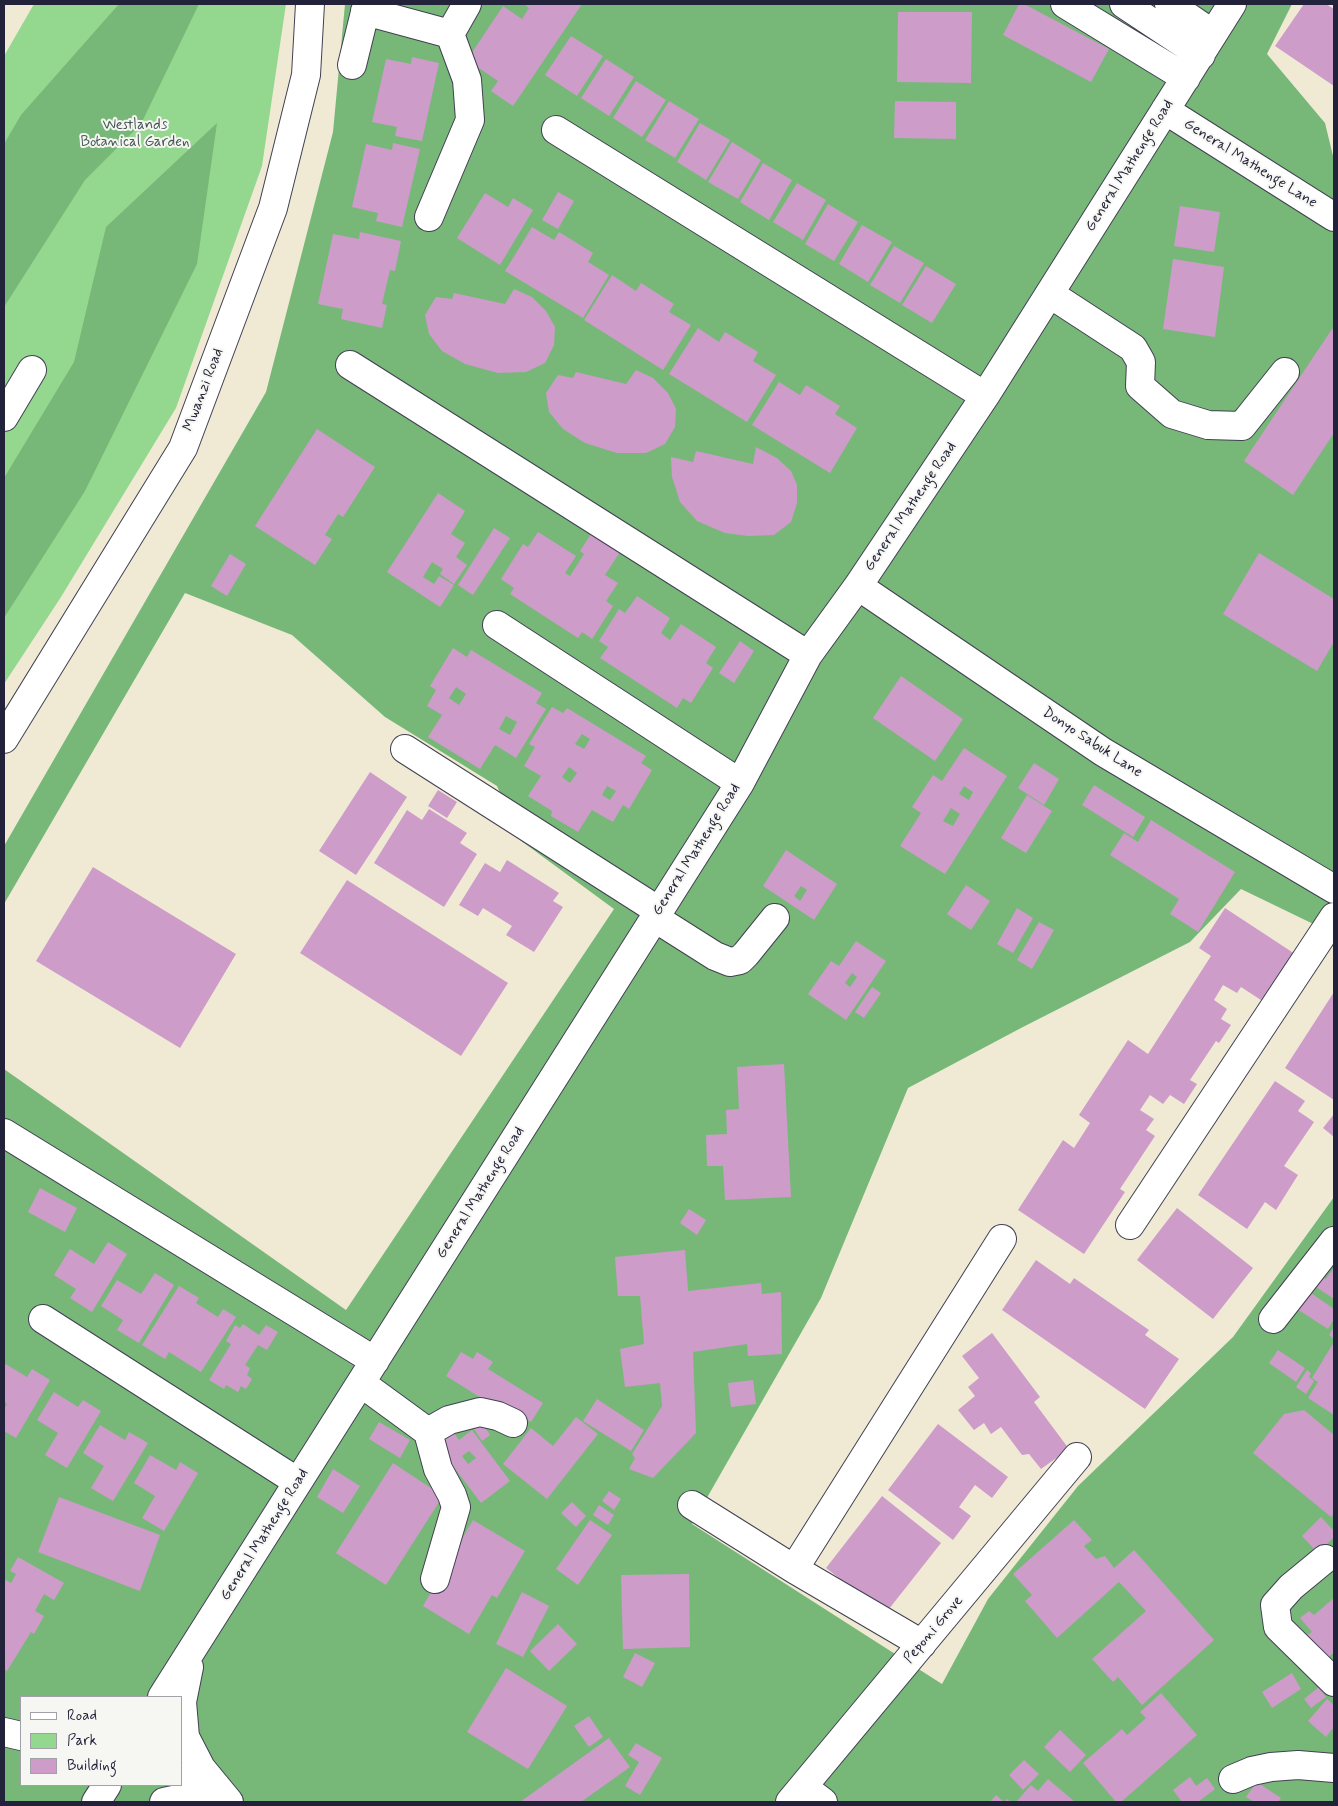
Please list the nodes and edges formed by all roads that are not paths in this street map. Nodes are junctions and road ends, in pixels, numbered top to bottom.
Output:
1 (310, 4) edge
2 (466, 4) edge
3 (1066, 4) edge
4 (1124, 4) edge
5 (1169, 4) edge
6 (1232, 4) edge
7 (366, 8) edge
8 (450, 34) junction
9 (1207, 44) junction
10 (352, 65) dead end
11 (1186, 78) junction
12 (1166, 110) junction
13 (556, 130) dead end
14 (429, 217) dead end
15 (1334, 217) edge
16 (1050, 294) junction
17 (350, 365) dead end
18 (32, 370) dead end
19 (1285, 372) dead end
20 (985, 396) junction
21 (4, 417) edge
22 (858, 586) junction
23 (497, 625) dead end
24 (808, 655) junction
25 (4, 739) edge
26 (405, 749) dead end
27 (740, 783) junction
28 (1334, 889) edge
29 (657, 914) junction
30 (1334, 917) edge
31 (775, 918) dead end
32 (4, 1133) edge
33 (1130, 1225) dead end
34 (1002, 1239) dead end
35 (1334, 1241) edge
36 (42, 1319) dead end
37 (1273, 1320) dead end
38 (368, 1372) junction
39 (513, 1423) dead end
40 (428, 1432) junction
41 (1077, 1457) dead end
42 (298, 1482) junction
43 (692, 1505) dead end
44 (1326, 1558) dead end
45 (794, 1569) junction
46 (435, 1580) dead end
47 (922, 1644) junction
48 (194, 1646) junction
49 (1334, 1682) edge
50 (163, 1696) edge
51 (4, 1732) edge
52 (20, 1736) edge
53 (1334, 1768) edge
54 (182, 1777) edge
55 (1233, 1779) dead end
56 (106, 1786) edge
57 (182, 1786) edge
58 (805, 1797) edge
59 (96, 1802) edge
60 (164, 1802) edge
61 (211, 1802) edge
62 (228, 1802) edge

1 - 25 street, Mwanzi Road
2 - 8 street
3 - 11 street
4 - 9 street
5 - 9 street
6 - 9 street, General Mathenge Road
7 - 8 street
7 - 10 street
8 - 14 street
9 - 11 street, General Mathenge Road
11 - 12 street, General Mathenge Road
12 - 15 street, General Mathenge Lane
12 - 16 street, General Mathenge Road
13 - 20 street
16 - 19 street
16 - 20 street, General Mathenge Road
17 - 24 street
18 - 21 street
20 - 22 street, General Mathenge Road
22 - 24 street, General Mathenge Road
22 - 28 street, Donyo Sabuk Lane
23 - 27 street
24 - 27 street, General Mathenge Road
26 - 29 street
27 - 29 street, General Mathenge Road
29 - 31 street
29 - 38 street, General Mathenge Road
30 - 33 street
32 - 38 street
34 - 45 street
35 - 37 street
36 - 42 street
38 - 40 street
38 - 42 street, General Mathenge Road
39 - 40 street
40 - 46 street
41 - 47 street, Peponi Grove
42 - 48 street, General Mathenge Road
43 - 45 street
44 - 49 street
45 - 47 street
47 - 58 street, Peponi Grove
48 - 50 street, General Mathenge Road
48 - 62 street
51 - 52 street
53 - 55 street
54 - 62 street
56 - 59 street
57 - 62 street
60 - 61 street

